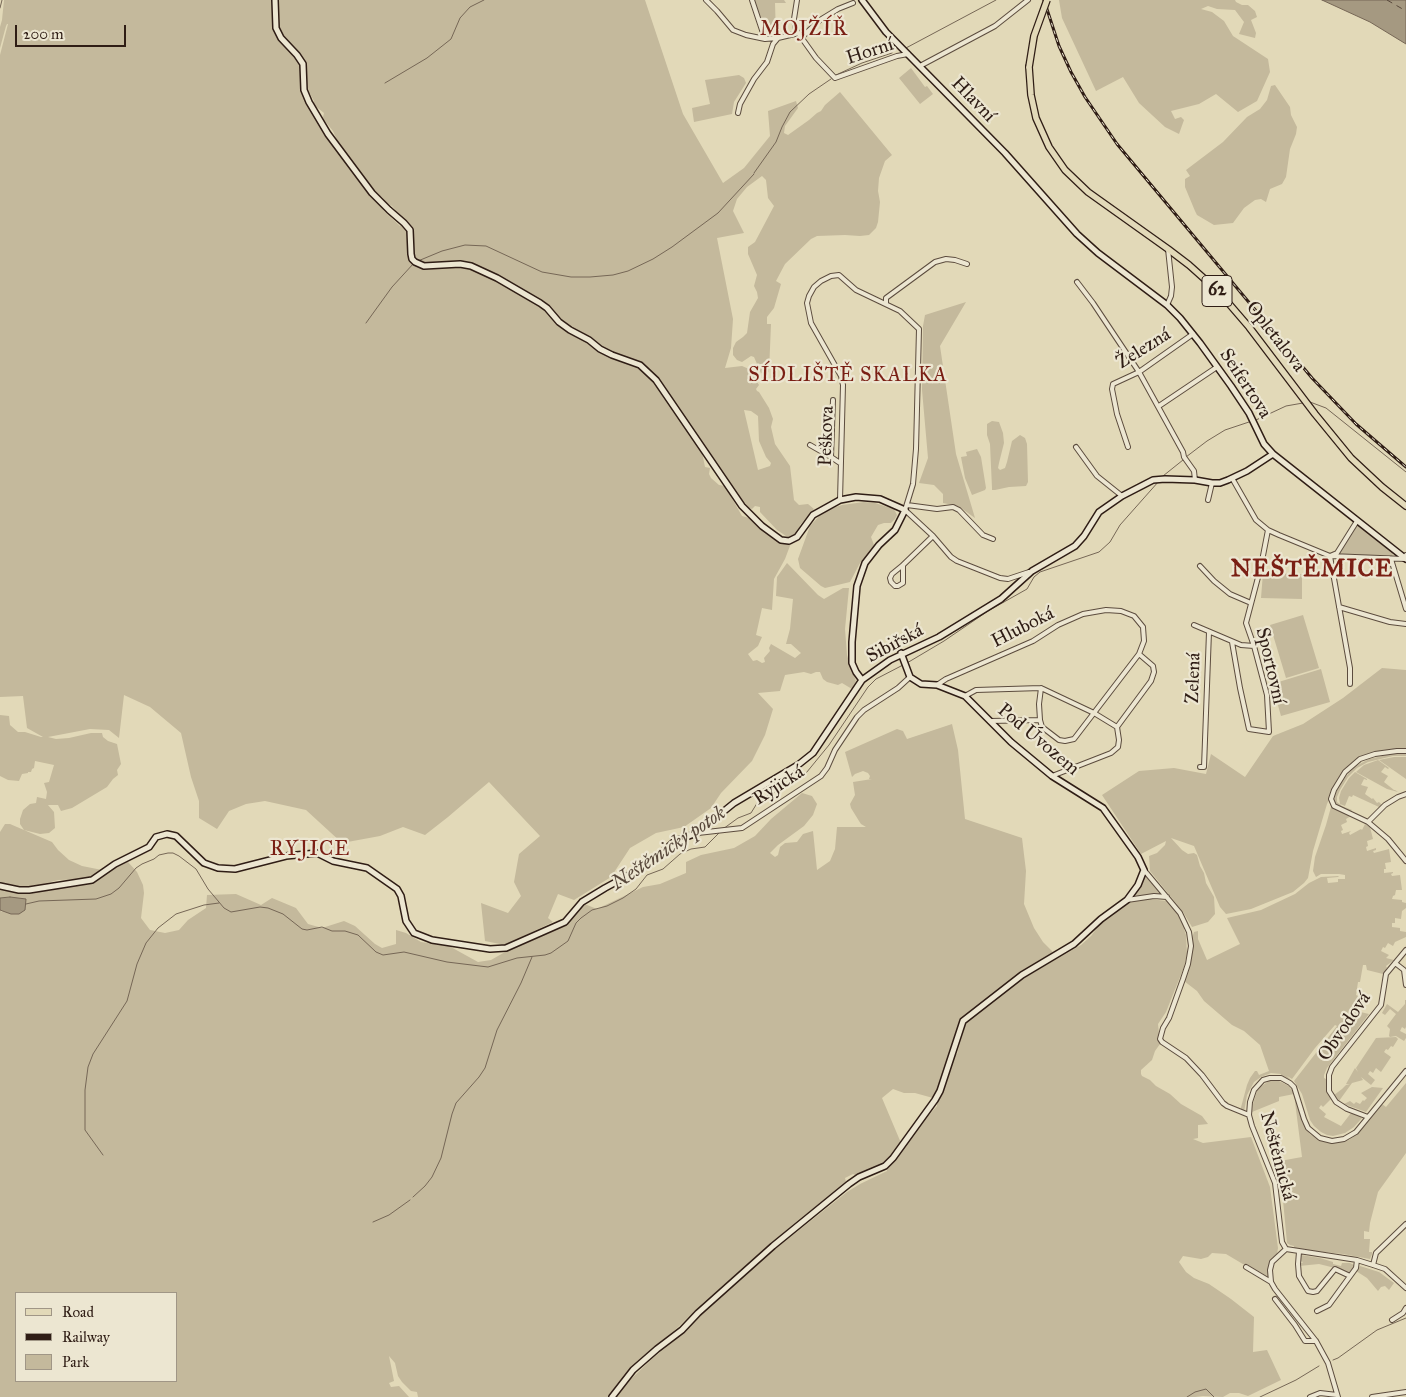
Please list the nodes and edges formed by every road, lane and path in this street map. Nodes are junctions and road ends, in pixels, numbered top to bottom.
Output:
1 (275, 0) edge
2 (706, 0) edge
3 (752, 0) edge
4 (797, 0) edge
5 (862, 0) edge
6 (1028, 0) edge
7 (1047, 0) edge
8 (853, 3) dead end
9 (799, 33) junction
10 (802, 37) junction
11 (778, 38) junction
12 (765, 39) junction
13 (908, 54) junction
14 (920, 66) junction
15 (738, 113) dead end
16 (1064, 220) joint
17 (1168, 249) junction
18 (967, 264) dead end
19 (1077, 282) dead end
20 (886, 304) junction
21 (1167, 305) junction
22 (1193, 334) junction
23 (1217, 367) junction
24 (1140, 372) junction
25 (833, 400) dead end
26 (1158, 406) junction
27 (810, 445) dead end
28 (1076, 447) dead end
29 (1128, 447) dead end
30 (1273, 454) junction
31 (831, 458) junction
32 (840, 463) junction
33 (1232, 478) junction
34 (1195, 480) junction
35 (1212, 483) junction
36 (1122, 496) junction
37 (840, 500) junction
38 (1208, 500) dead end
39 (1406, 506) edge
40 (906, 507) junction
41 (1357, 521) junction
42 (1268, 530) junction
43 (932, 536) junction
44 (993, 539) dead end
45 (1330, 556) junction
46 (1406, 558) edge
47 (1391, 559) junction
48 (903, 565) junction
49 (1200, 566) dead end
50 (1032, 571) junction
51 (1404, 593) edge
52 (1251, 603) junction
53 (1339, 607) junction
54 (1406, 610) edge
55 (1406, 624) edge
56 (1194, 626) dead end
57 (1209, 632) junction
58 (1232, 642) junction
59 (1254, 646) junction
60 (902, 654) junction
61 (1139, 654) junction
62 (910, 677) junction
63 (862, 680) junction
64 (1350, 684) dead end
65 (937, 685) junction
66 (1042, 688) junction
67 (965, 696) junction
68 (1094, 713) junction
69 (1040, 720) junction
70 (990, 721) junction
71 (1117, 727) junction
72 (1406, 751) edge
73 (1200, 767) dead end
74 (1052, 776) junction
75 (1406, 794) edge
76 (1368, 822) junction
77 (697, 833) junction
78 (1406, 862) edge
79 (1144, 870) junction
80 (0, 886) edge
81 (1167, 897) junction
82 (1127, 900) junction
83 (1406, 950) edge
84 (1395, 964) junction
85 (1406, 985) edge
86 (1406, 1071) edge
87 (1249, 1115) junction
88 (1368, 1117) junction
89 (1406, 1224) edge
90 (1286, 1249) junction
91 (1299, 1252) junction
92 (1357, 1260) junction
93 (1373, 1264) junction
94 (1246, 1267) dead end
95 (1350, 1276) junction
96 (1272, 1282) junction
97 (1406, 1288) edge
98 (1275, 1298) dead end
99 (1406, 1308) edge
100 (1317, 1311) dead end
101 (1392, 1320) dead end
102 (1316, 1341) junction
103 (1406, 1392) edge
104 (1336, 1396) edge
105 (612, 1397) edge
106 (1310, 1397) edge
107 (1374, 1397) edge

1 - 37 street
2 - 12 street
3 - 12 street
4 - 9 street
5 - 13 street, Hlavní
6 - 14 street
7 - 17 main road, Opletalova / 62, bridge
8 - 10 street
9 - 10 street
9 - 11 street
10 - 13 street, Horní
11 - 12 street
11 - 15 street
13 - 14 street, Hlavní
14 - 16 street, Hlavní
16 - 21 street, Seifertova
17 - 21 street
17 - 39 main road, Opletalova / 62
18 - 20 street
19 - 24 street
20 - 32 street, Peškova
20 - 40 street, Peškova
21 - 22 street, Seifertova
22 - 23 street, Seifertova
22 - 24 street, Železná
23 - 26 street
23 - 30 street, Seifertova
24 - 26 street
24 - 29 street, Železná
25 - 31 street
26 - 34 street
27 - 31 street
28 - 36 street
30 - 33 street, Sibiřská
30 - 41 street, Seifertova
31 - 32 street
32 - 37 street, Peškova
33 - 35 street, Sibiřská
33 - 42 street
34 - 35 street, Sibiřská
34 - 36 street, Sibiřská
35 - 38 street
36 - 50 street, Sibiřská
37 - 40 street
40 - 43 street
40 - 44 street
40 - 63 street
41 - 45 street
41 - 46 street, Seifertova
42 - 45 street
42 - 52 street, Sportovní
43 - 48 street
43 - 50 street
45 - 47 street
45 - 53 street
46 - 47 street
47 - 51 street
48 - 48 street
49 - 52 street
50 - 60 street, Sibiřská
51 - 54 street
52 - 59 street, Sportovní
53 - 55 street
53 - 64 street
56 - 57 street
57 - 58 street, Zelená
57 - 73 street, Zelená
58 - 59 street, Zelená
58 - 59 street, Sportovní
60 - 62 street
60 - 63 street, Sibiřská
61 - 65 street, Hluboká
61 - 68 street
61 - 71 street
62 - 65 street, Pod Úvozem
62 - 77 street, Ryjická
63 - 77 street, Sibiřská
65 - 67 street, Pod Úvozem
66 - 67 street
66 - 68 street
66 - 69 street
67 - 70 street, Pod Úvozem
68 - 69 street
68 - 71 street
69 - 70 street
70 - 74 street, Pod Úvozem
71 - 74 street
72 - 76 street
74 - 79 street, Pod Úvozem
75 - 76 street
76 - 78 street
77 - 80 street, Ryjická
79 - 81 street
79 - 82 street
81 - 82 street
81 - 87 street
82 - 105 street
83 - 84 street, Obvodová
84 - 85 street
84 - 88 street, Obvodová
86 - 88 street, Neštěmická
87 - 88 street, Neštěmická
87 - 90 street, Neštěmická
89 - 93 street
90 - 91 street
90 - 96 street
91 - 92 street
91 - 95 street
92 - 93 street
92 - 95 street
93 - 97 street
94 - 96 street
95 - 100 street
96 - 102 street
98 - 102 street
99 - 101 street
102 - 104 street
103 - 107 street
104 - 106 street

